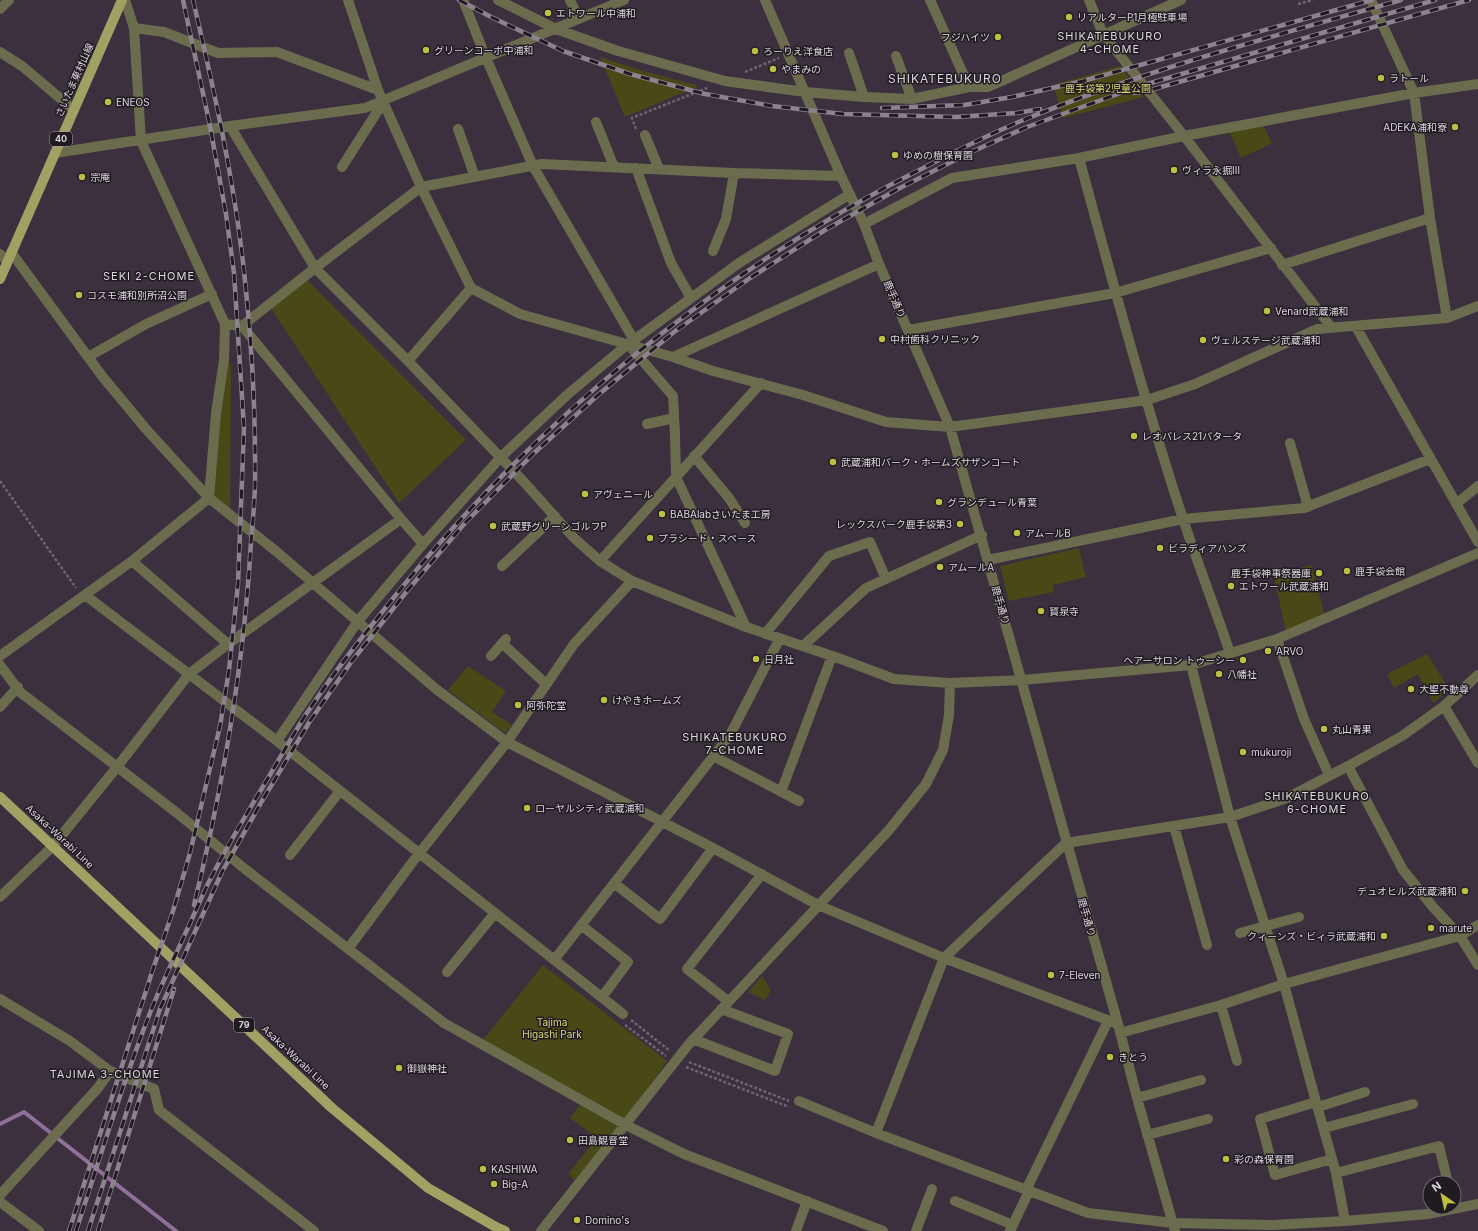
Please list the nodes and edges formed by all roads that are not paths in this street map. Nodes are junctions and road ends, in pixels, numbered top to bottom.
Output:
1 (9, 0) edge
2 (124, 0) edge
3 (348, 0) edge
4 (463, 0) edge
5 (498, 0) edge
6 (570, 0) edge
7 (624, 0) edge
8 (766, 0) edge
9 (930, 0) edge
10 (1089, 0) edge
11 (1371, 0) edge
12 (1174, 1) edge
13 (606, 3) edge
14 (0, 9) edge
15 (578, 19) junction
16 (134, 28) junction
17 (556, 29) junction
18 (1103, 34) junction
19 (0, 52) edge
20 (849, 53) dead end
21 (896, 56) dead end
22 (486, 58) junction
23 (1478, 84) edge
24 (969, 87) junction
25 (378, 90) junction
26 (805, 92) junction
27 (1414, 92) junction
28 (864, 97) junction
29 (912, 99) junction
30 (384, 101) junction
31 (74, 110) junction
32 (596, 122) dead end
33 (230, 126) junction
34 (458, 129) dead end
35 (641, 134) road end
36 (1184, 136) junction
37 (141, 141) junction
38 (55, 154) junction
39 (1080, 158) junction
40 (533, 166) junction
41 (342, 167) dead end
42 (614, 167) junction
43 (636, 168) junction
44 (659, 169) junction
45 (734, 173) junction
46 (841, 176) junction
47 (475, 177) junction
48 (421, 187) junction
49 (850, 194) junction
50 (1430, 218) junction
51 (864, 224) junction
52 (1271, 248) junction
53 (713, 251) dead end
54 (0, 254) edge
55 (9, 257) junction
56 (879, 264) junction
57 (1282, 265) junction
58 (315, 268) junction
59 (0, 279) edge
60 (471, 288) junction
61 (1115, 293) junction
62 (212, 294) junction
63 (691, 298) junction
64 (1478, 306) edge
65 (1447, 318) junction
66 (225, 324) junction
67 (242, 326) junction
68 (1356, 327) junction
69 (1331, 328) junction
70 (908, 330) junction
71 (631, 342) junction
72 (88, 357) junction
73 (673, 357) junction
74 (408, 361) junction
75 (761, 383) junction
76 (1147, 400) junction
77 (674, 418) junction
78 (647, 424) dead end
79 (950, 427) junction
80 (1290, 443) dead end
81 (694, 456) junction
82 (501, 457) junction
83 (1430, 460) junction
84 (676, 477) junction
85 (1478, 486) edge
86 (209, 498) junction
87 (1456, 504) junction
88 (1308, 507) junction
89 (555, 516) junction
90 (401, 519) junction
91 (1183, 519) junction
92 (745, 523) dead end
93 (982, 535) junction
94 (1478, 542) edge
95 (423, 544) junction
96 (1478, 553) edge
97 (988, 560) junction
98 (132, 561) junction
99 (600, 561) junction
100 (502, 566) dead end
101 (886, 579) junction
102 (632, 580) junction
103 (314, 583) junction
104 (82, 597) junction
105 (358, 621) junction
106 (746, 627) junction
107 (765, 634) junction
108 (780, 638) junction
109 (1277, 639) junction
110 (228, 644) junction
111 (803, 646) junction
112 (1230, 653) junction
113 (0, 656) edge
114 (491, 656) dead end
115 (832, 656) junction
116 (0, 665) edge
117 (1191, 666) junction
118 (189, 674) junction
119 (1478, 675) edge
120 (1022, 680) junction
121 (546, 684) junction
122 (950, 684) junction
123 (18, 687) junction
124 (1444, 706) junction
125 (0, 707) edge
126 (277, 741) junction
127 (507, 742) junction
128 (713, 756) junction
129 (1478, 763) edge
130 (1348, 766) junction
131 (117, 767) junction
132 (1329, 775) junction
133 (340, 791) junction
134 (781, 792) junction
135 (0, 797) edge
136 (799, 802) dead end
137 (1230, 817) junction
138 (661, 822) junction
139 (1174, 826) junction
140 (1066, 843) junction
141 (53, 846) junction
142 (713, 848) junction
143 (419, 854) junction
144 (290, 855) dead end
145 (762, 874) junction
146 (614, 883) junction
147 (0, 897) edge
148 (818, 905) junction
149 (495, 913) junction
150 (1299, 917) dead end
151 (582, 924) junction
152 (1478, 925) edge
153 (1265, 926) junction
154 (1240, 933) dead end
155 (1460, 936) junction
156 (1207, 946) dead end
157 (348, 949) junction
158 (944, 958) junction
159 (554, 960) junction
160 (1478, 965) edge
161 (447, 972) dead end
162 (1284, 984) junction
163 (602, 997) junction
164 (0, 999) edge
165 (728, 1001) junction
166 (1221, 1005) junction
167 (721, 1009) junction
168 (623, 1014) road end
169 (1115, 1026) junction
170 (693, 1039) junction
171 (1237, 1061) dead end
172 (110, 1071) junction
173 (1201, 1080) dead end
174 (1365, 1092) dead end
175 (1137, 1098) junction
176 (1317, 1104) junction
177 (1413, 1104) dead end
178 (796, 1105) road end
179 (1208, 1118) dead end
180 (626, 1125) junction
181 (1324, 1128) junction
182 (876, 1133) junction
183 (1148, 1135) junction
184 (1332, 1159) junction
185 (1336, 1173) junction
186 (1446, 1175) edge
187 (932, 1189) dead end
188 (1028, 1190) junction
189 (0, 1196) edge
190 (807, 1201) junction
191 (955, 1201) dead end
192 (0, 1202) edge
193 (1478, 1204) edge
194 (1462, 1206) edge
195 (1422, 1215) edge
196 (1345, 1221) junction
197 (1174, 1227) edge
198 (1012, 1228) edge
199 (39, 1231) edge
200 (314, 1231) edge
201 (506, 1231) edge
202 (541, 1231) edge
203 (796, 1231) edge
204 (884, 1231) edge
205 (916, 1231) edge

1 - 14 street
2 - 16 street
2 - 31 main road, さいたま東村山線 / 40
3 - 25 street
4 - 22 street
5 - 17 street
6 - 15 street
7 - 13 street
8 - 26 street, 鹿手通り
9 - 24 street
10 - 18 street
11 - 27 street
12 - 18 street
13 - 15 street
15 - 17 street
16 - 25 street
16 - 37 street
17 - 22 street
17 - 26 street
18 - 24 street
18 - 36 street
19 - 31 street
20 - 28 street
21 - 29 street
22 - 30 street
22 - 40 street
23 - 27 street
24 - 29 street
25 - 30 street
26 - 28 street
26 - 46 street, 鹿手通り
27 - 36 street
27 - 50 street
28 - 29 street
30 - 33 street
30 - 41 street
30 - 48 street
31 - 38 main road, さいたま東村山線 / 40
32 - 42 street
33 - 37 street
33 - 58 street
34 - 47 street
35 - 44 street
36 - 39 street
36 - 52 street
37 - 38 street
37 - 62 street
38 - 55 main road, さいたま東村山線 / 40
39 - 51 street
39 - 61 street
40 - 42 street
40 - 47 street
40 - 71 street
42 - 43 street
43 - 44 street
43 - 63 street
44 - 45 street
45 - 46 street
45 - 53 street
46 - 49 street, 鹿手通り
47 - 48 street
48 - 58 street
48 - 60 street
49 - 51 street, 鹿手通り
49 - 63 street
50 - 57 street
50 - 65 street
51 - 56 street, 鹿手通り
52 - 57 street
52 - 61 street
54 - 55 street
55 - 59 main road, さいたま東村山線 / 40
55 - 72 street
56 - 70 street, 鹿手通り
56 - 73 street
57 - 69 street
58 - 67 street
58 - 74 street
60 - 71 street
60 - 74 street
61 - 70 street
61 - 76 street
62 - 66 street
62 - 72 street
63 - 71 street
64 - 65 street
65 - 68 street
66 - 67 street
66 - 86 street
67 - 90 street
68 - 69 street
68 - 83 street
69 - 76 street
70 - 79 street, 鹿手通り
71 - 73 street
71 - 77 street
71 - 82 street
72 - 86 street
73 - 75 street
74 - 82 street
75 - 79 street
75 - 81 street
76 - 79 street
76 - 91 street
77 - 78 street
77 - 84 street
79 - 93 street, 鹿手通り
80 - 88 street
81 - 84 street
81 - 92 street
82 - 89 street
82 - 95 street
83 - 87 street
83 - 88 street
84 - 99 street
84 - 106 street
85 - 87 street
86 - 98 street
86 - 103 street
87 - 94 street
88 - 91 street
89 - 99 street
89 - 100 street
90 - 95 street
90 - 103 street
91 - 97 street
91 - 112 street
93 - 97 street, 鹿手通り
93 - 101 street
95 - 105 street
96 - 109 street
97 - 120 street, 鹿手通り
98 - 104 street
98 - 110 street
99 - 102 street
101 - 107 street
101 - 111 street
102 - 106 street
102 - 121 street
103 - 105 street
103 - 110 street
104 - 113 street
104 - 118 street
105 - 126 street
105 - 127 street
106 - 107 street
107 - 108 street
108 - 111 street
108 - 128 street
109 - 112 street
109 - 132 street
110 - 118 street
111 - 115 street
112 - 117 street
114 - 121 street
115 - 122 street
115 - 134 street
116 - 123 street
117 - 120 street
117 - 137 street
118 - 126 street
118 - 131 street
119 - 124 street
120 - 122 street
120 - 140 street, 鹿手通り
121 - 127 street
122 - 148 street
123 - 125 street
123 - 131 street
124 - 129 street
124 - 130 street
126 - 133 street
127 - 138 street
127 - 143 street
128 - 134 street
128 - 138 street
130 - 132 street
130 - 155 street
131 - 141 street
131 - 157 street
132 - 137 street
133 - 143 street
133 - 144 street
134 - 136 street
135 - 141 main road, Asaka-Warabi Line / 79
137 - 139 street
137 - 153 street
138 - 142 street
138 - 146 street
139 - 140 street
139 - 156 street
140 - 158 street
140 - 169 street, 鹿手通り
141 - 147 street
141 - 201 main road, Asaka-Warabi Line / 79
142 - 145 street
142 - 146 street
143 - 149 street
143 - 157 street
145 - 148 street
145 - 165 street
146 - 151 street
148 - 158 street
148 - 165 street
149 - 159 street
149 - 161 street
150 - 153 street
151 - 159 street
151 - 163 street
152 - 155 street
153 - 154 street
153 - 162 street
155 - 160 street
155 - 162 street
157 - 180 street
158 - 169 street
158 - 182 street
159 - 163 street
162 - 166 street
162 - 176 street
163 - 168 street
164 - 172 street
165 - 167 street
166 - 169 street
166 - 171 street
167 - 170 street
167 - 170 street
169 - 175 street, 鹿手通り
169 - 188 street
170 - 180 street
172 - 189 street
172 - 200 street
173 - 175 street
174 - 176 street
175 - 183 street, 鹿手通り
176 - 181 street
176 - 184 street
177 - 181 street
178 - 182 street
179 - 183 street
180 - 190 street
180 - 202 street
181 - 184 street
182 - 188 street
183 - 197 street, 鹿手通り
184 - 185 street
185 - 186 street
185 - 196 street
187 - 205 street
188 - 197 street
188 - 198 street
190 - 203 street
190 - 204 street
191 - 198 street
192 - 199 street
193 - 194 street
195 - 196 street
196 - 197 street

